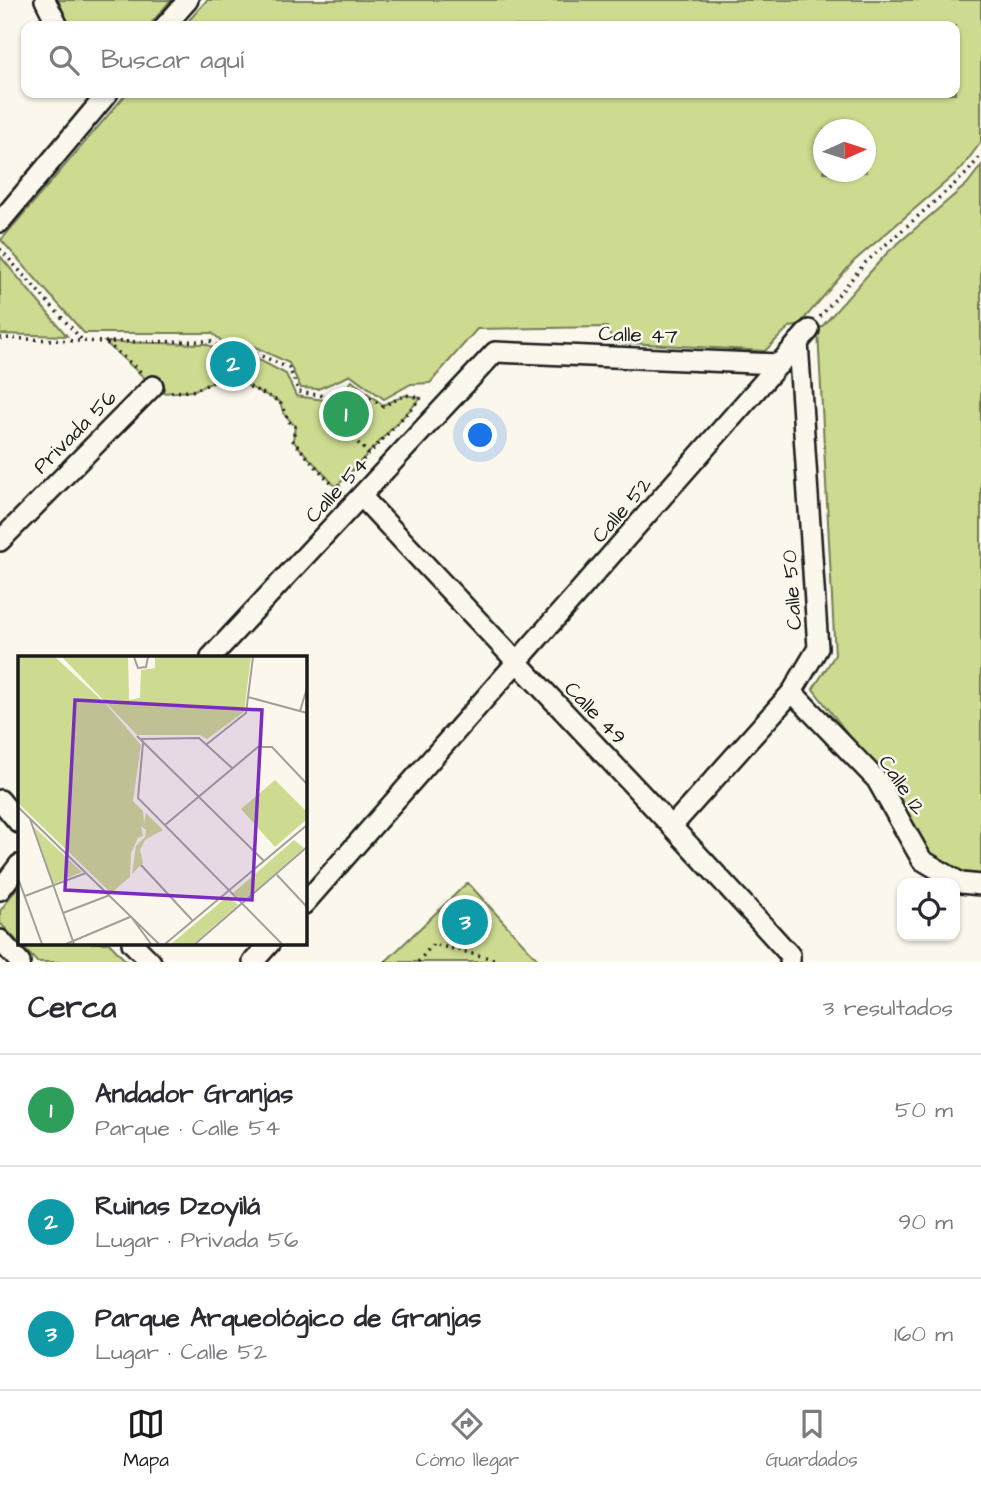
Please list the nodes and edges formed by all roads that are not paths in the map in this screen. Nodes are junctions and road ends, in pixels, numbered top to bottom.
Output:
1 (46, 0) edge
2 (188, 0) edge
3 (56, 21) edge
4 (170, 21) edge
5 (97, 98) edge
6 (0, 222) edge
7 (804, 336) joint
8 (495, 352) joint
9 (779, 364) junction
10 (153, 386) road end
11 (362, 497) junction
12 (0, 541) edge
13 (212, 656) edge
14 (517, 664) junction
15 (792, 692) junction
16 (0, 800) edge
17 (18, 822) edge
18 (673, 825) junction
19 (18, 866) edge
20 (981, 885) edge
21 (0, 890) edge
22 (306, 902) edge
23 (0, 940) edge
24 (133, 944) edge
25 (269, 944) edge
26 (20, 962) edge
27 (151, 962) edge
28 (253, 962) edge
29 (790, 962) edge

1 - 3 street
2 - 4 street
5 - 6 street
7 - 9 street, Calle 52
7 - 15 street, Calle 50
8 - 9 street, Calle 47
8 - 11 street, Calle 54
9 - 14 street, Calle 52
10 - 12 street, Privada 56
11 - 13 street, Calle 54
11 - 14 street, Calle 49
14 - 18 street, Calle 49
14 - 22 street, Calle 52
15 - 18 street, Calle 50
15 - 20 street, Calle 12
16 - 17 street
18 - 29 street, Calle 49
19 - 21 street
23 - 26 street
24 - 27 street
25 - 28 street

